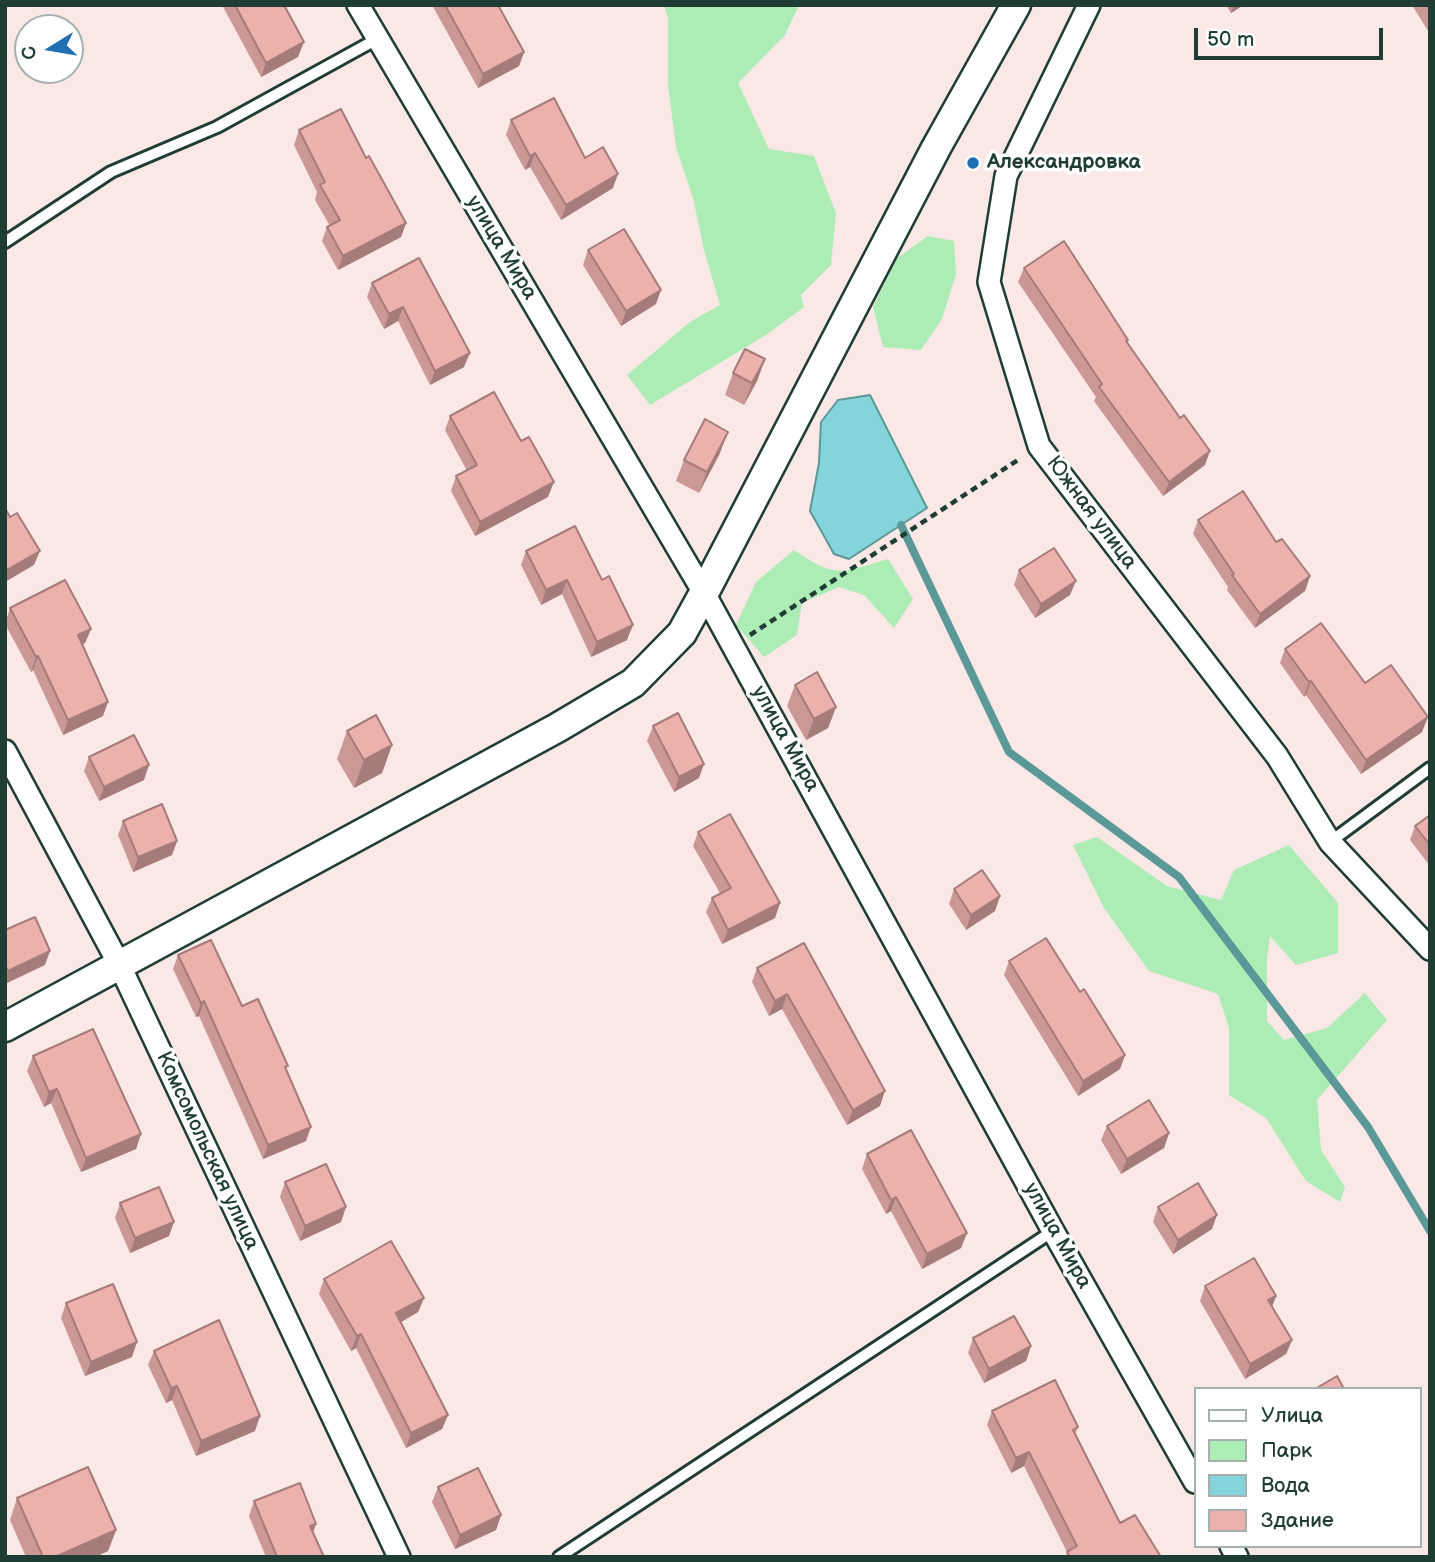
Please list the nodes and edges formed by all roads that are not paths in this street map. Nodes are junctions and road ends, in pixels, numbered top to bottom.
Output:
1 (358, 5) edge
2 (1016, 5) edge
3 (1090, 5) edge
4 (377, 39) junction
5 (5, 242) edge
6 (704, 593) junction
7 (5, 751) edge
8 (1430, 768) edge
9 (1330, 842) junction
10 (1430, 949) edge
11 (120, 964) junction
12 (5, 1027) edge
13 (1053, 1231) junction
14 (1194, 1480) edge
15 (399, 1557) edge
16 (559, 1557) edge

1 - 4 street, улица Мира
2 - 6 main road
3 - 9 street, Южная улица
4 - 5 lane
4 - 6 street, улица Мира
6 - 11 main road
6 - 13 street, улица Мира
7 - 11 street, Комсомольская улица
8 - 9 lane
9 - 10 street, Южная улица
11 - 12 main road
11 - 15 street, Комсомольская улица
13 - 14 street, улица Мира
13 - 16 lane

